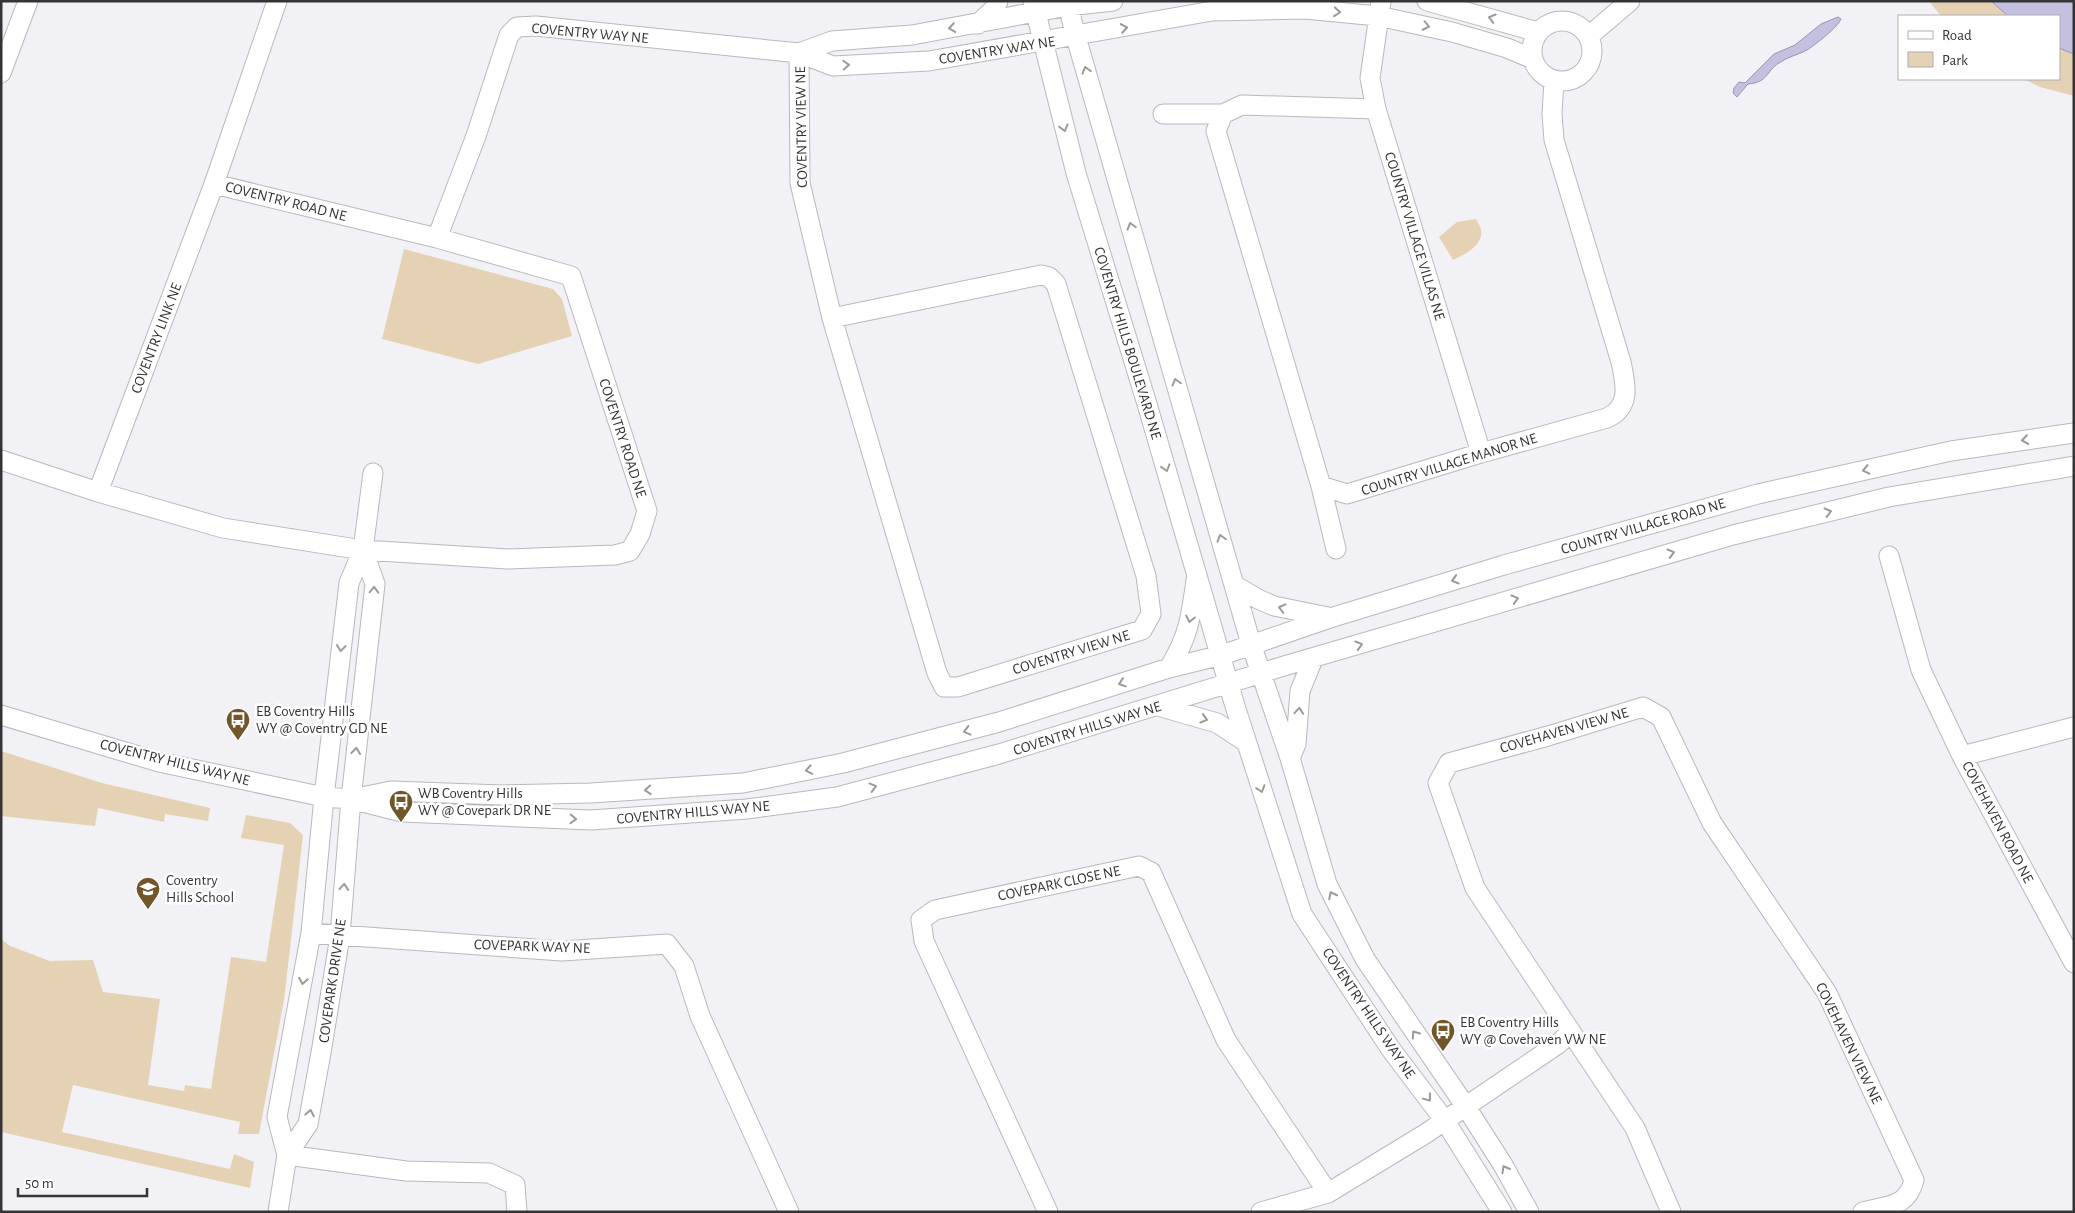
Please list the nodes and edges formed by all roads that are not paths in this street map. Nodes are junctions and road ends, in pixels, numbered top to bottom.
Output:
1 (28, 1) edge
2 (278, 1) edge
3 (998, 1) edge
4 (1113, 1) edge
5 (1427, 1) edge
6 (1630, 1) edge
7 (1068, 4) edge
8 (1033, 7) edge
9 (1380, 9) edge
10 (977, 24) junction
11 (1538, 32) junction
12 (1076, 36) junction
13 (1589, 36) junction
14 (1042, 42) junction
15 (799, 53) junction
16 (1533, 59) junction
17 (1, 73) edge
18 (1554, 80) junction
19 (1376, 109) junction
20 (1163, 114) dead end
21 (1223, 114) junction
22 (214, 184) junction
23 (437, 238) junction
24 (832, 318) junction
25 (2074, 433) edge
26 (1482, 453) junction
27 (1, 460) edge
28 (2074, 466) edge
29 (373, 473) dead end
30 (1321, 486) junction
31 (98, 492) junction
32 (1336, 548) dead end
33 (363, 550) junction
34 (1888, 556) dead end
35 (1197, 571) junction
36 (1234, 585) junction
37 (1330, 618) junction
38 (1251, 644) junction
39 (1222, 655) junction
40 (1312, 659) junction
41 (1169, 668) junction
42 (1261, 674) junction
43 (1229, 684) junction
44 (1158, 706) junction
45 (1, 714) edge
46 (2074, 727) edge
47 (1246, 742) junction
48 (1962, 756) junction
49 (1290, 758) junction
50 (324, 797) junction
51 (351, 800) junction
52 (312, 933) junction
53 (340, 936) junction
54 (2074, 963) edge
55 (1571, 1032) junction
56 (1466, 1107) junction
57 (1446, 1121) junction
58 (287, 1155) junction
59 (1328, 1193) junction
60 (278, 1212) edge
61 (517, 1212) edge
62 (789, 1212) edge
63 (1048, 1212) edge
64 (1261, 1212) edge
65 (1502, 1212) edge
66 (1529, 1212) edge
67 (1672, 1212) edge
68 (1863, 1212) edge

1 - 17 street
2 - 22 street, COVENTRY ROAD NE
3 - 10 street
4 - 7 street, COVENTRY WAY NE
11 -> 5 street
6 - 13 street
7 - 8 street, COVENTRY WAY NE
7 - 12 street
8 - 10 street, COVENTRY WAY NE
8 - 14 street, COVENTRY HILLS BOULEVARD NE
12 -> 9 street, COVENTRY WAY NE
9 -> 16 street, COVENTRY WAY NE
9 - 19 street, COUNTRY VILLAGE VILLAS NE
10 -> 15 street, COVENTRY WAY NE
11 - 13 street
11 - 16 street
12 - 14 street, COVENTRY WAY NE
36 -> 12 street
13 - 18 street
15 -> 14 street, COVENTRY WAY NE
14 -> 35 street, COVENTRY HILLS BOULEVARD NE
15 - 23 street, COVENTRY WAY NE
15 - 24 street, COVENTRY VIEW NE
16 - 18 street
18 - 26 street, COUNTRY VILLAGE MANOR NE
19 - 21 street
19 - 26 street, COUNTRY VILLAGE VILLAS NE
20 - 21 street
21 - 30 street
22 - 23 street, COVENTRY ROAD NE
22 - 31 street, COVENTRY LINK NE
23 - 33 street, COVENTRY ROAD NE
24 - 24 street, COVENTRY VIEW NE
25 -> 37 street, COUNTRY VILLAGE ROAD NE
26 - 30 street, COUNTRY VILLAGE MANOR NE
27 - 31 street, COVENTRY ROAD NE
40 -> 28 street
29 - 33 street
30 - 32 street
31 - 33 street, COVENTRY ROAD NE
33 -> 50 street, COVEPARK DRIVE NE
51 -> 33 street, COVEPARK DRIVE NE
34 - 48 street
35 - 39 street, COVENTRY HILLS BOULEVARD NE
35 -> 41 street
37 -> 36 street
36 - 38 street
37 - 38 street, COUNTRY VILLAGE ROAD NE
38 - 39 street, COUNTRY VILLAGE ROAD NE
38 - 42 street
39 - 41 street, COVENTRY HILLS WAY NE
39 - 43 street, COVENTRY HILLS BOULEVARD NE
40 - 42 street
49 -> 40 street
41 -> 51 street, COVENTRY HILLS WAY NE
42 - 43 street
42 - 49 street, COVENTRY HILLS WAY NE
43 - 44 street, COVENTRY HILLS WAY NE
43 - 47 street, COVENTRY HILLS WAY NE
44 -> 47 street
51 -> 44 street, COVENTRY HILLS WAY NE
45 - 50 street, COVENTRY HILLS WAY NE
46 - 48 street, COVEHAVEN ROAD NE
47 -> 57 street, COVENTRY HILLS WAY NE
48 - 54 street, COVEHAVEN ROAD NE
56 -> 49 street, COVENTRY HILLS WAY NE
50 - 51 street, COVENTRY HILLS WAY NE
50 - 52 street, COVEPARK DRIVE NE
53 -> 51 street, COVEPARK DRIVE NE
52 - 53 street, COVEPARK WAY NE
52 -> 58 street, COVEPARK DRIVE NE
58 -> 53 street, COVEPARK DRIVE NE
53 - 62 street, COVEPARK WAY NE
55 - 56 street
55 - 67 street, COVEHAVEN VIEW NE
55 - 68 street, COVEHAVEN VIEW NE
56 - 57 street
66 -> 56 street, COVENTRY HILLS WAY NE
57 - 59 street
57 - 65 street, COVENTRY HILLS WAY NE
58 - 60 street, COVEPARK DRIVE NE
58 - 61 street
59 - 63 street, COVEPARK CLOSE NE
59 - 64 street

